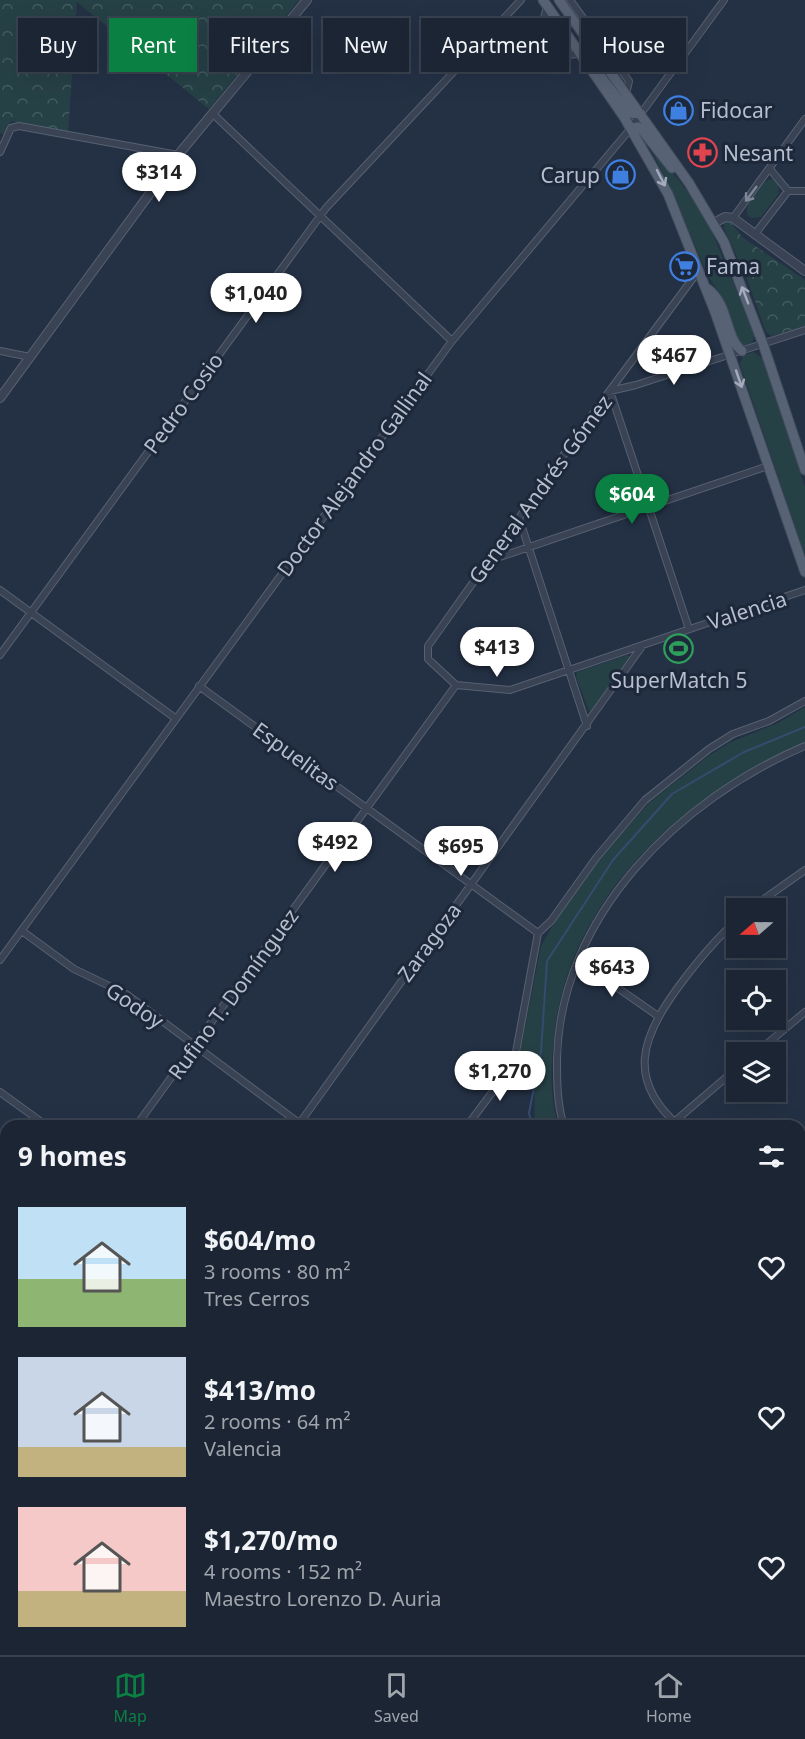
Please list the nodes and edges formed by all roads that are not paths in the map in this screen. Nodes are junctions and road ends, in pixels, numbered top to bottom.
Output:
1 (307, 0) edge
2 (521, 0) edge
3 (560, 0) edge
4 (570, 0) edge
5 (723, 0) edge
6 (545, 3) edge
7 (581, 30) edge
8 (579, 54) joint
9 (581, 57) edge
10 (592, 72) edge
11 (594, 72) edge
12 (611, 72) edge
13 (626, 94) junction
14 (212, 113) junction
15 (641, 114) junction
16 (805, 119) edge
17 (631, 128) junction
18 (3, 137) edge
19 (0, 152) edge
20 (178, 155) junction
21 (770, 169) junction
22 (689, 183) junction
23 (788, 191) junction
24 (805, 191) edge
25 (321, 215) junction
26 (733, 218) junction
27 (714, 223) junction
28 (755, 234) junction
29 (699, 270) junction
30 (805, 271) edge
31 (706, 287) junction
32 (805, 330) edge
33 (452, 341) junction
34 (763, 344) junction
35 (0, 351) edge
36 (742, 351) junction
37 (730, 355) junction
38 (30, 357) junction
39 (610, 391) junction
40 (0, 398) edge
41 (803, 455) edge
42 (768, 466) junction
43 (805, 470) edge
44 (650, 506) junction
45 (519, 518) junction
46 (529, 547) junction
47 (488, 561) junction
48 (805, 572) edge
49 (0, 590) edge
50 (805, 591) edge
51 (31, 613) junction
52 (689, 629) junction
53 (644, 645) junction
54 (0, 655) edge
55 (568, 670) junction
56 (456, 685) junction
57 (199, 686) junction
58 (805, 701) edge
59 (175, 718) junction
60 (587, 726) junction
61 (805, 746) edge
62 (367, 808) junction
63 (805, 870) edge
64 (471, 884) junction
65 (766, 898) edge
66 (22, 931) junction
67 (726, 932) edge
68 (538, 933) junction
69 (0, 960) edge
70 (579, 961) junction
71 (805, 1012) edge
72 (658, 1016) junction
73 (769, 1042) edge
74 (195, 1047) junction
75 (726, 1078) edge
76 (0, 1092) edge
77 (39, 1120) edge
78 (140, 1120) edge
79 (294, 1120) edge
80 (305, 1120) edge
81 (471, 1120) edge
82 (563, 1120) edge
83 (672, 1120) edge
84 (680, 1120) edge

1 - 14 street
2 - 25 street, Pedro Cosio
3 - 7 main road
4 - 13 street
5 - 15 street, Doctor Alejandro Gallinal
6 - 8 main road
8 - 9 main road
10 - 17 main road
11 - 15 main road
12 - 13 main road
13 - 15 main road
14 - 20 street
14 - 25 street
15 - 17 street, Doctor Alejandro Gallinal
15 - 22 main road
16 - 21 street
17 - 22 main road
17 -> 29 main road
17 - 33 street, Doctor Alejandro Gallinal
18 - 19 street
18 - 20 street
20 - 38 street
21 - 23 street
21 -> 26 street
22 - 27 main road
23 - 24 street
23 - 28 street
25 - 33 street
25 - 51 street, Pedro Cosio
26 - 27 street
26 - 28 street
34 -> 27 main road
28 - 30 street
29 - 31 main road
29 - 39 street, General Andrés Gómez
31 - 36 main road
31 - 37 main road
32 - 34 street
33 - 57 street, Doctor Alejandro Gallinal
34 - 36 street
34 - 41 main road
35 - 38 street
36 - 37 street
37 - 39 street
37 -> 42 main road
38 - 40 street
39 - 44 street
39 - 45 street, General Andrés Gómez
41 - 43 main road
42 - 44 street
42 - 48 main road
44 - 46 street
44 - 52 street
45 - 46 street
45 - 47 street, General Andrés Gómez
46 - 47 street
46 - 55 street
47 - 56 street, General Andrés Gómez
49 - 51 street
50 - 52 street, Valencia
51 - 54 street, Pedro Cosio
51 - 59 street
52 - 53 street, Valencia
53 - 55 street, Valencia
53 - 60 street, Zaragoza
55 - 56 street, Valencia
55 - 60 street
56 - 62 street, Rufino T. Domínguez
57 - 59 street, Doctor Alejandro Gallinal
57 - 62 street, Espuelitas
58 - 68 street
59 - 66 street, Doctor Alejandro Gallinal
60 - 64 street, Zaragoza
61 - 70 street
62 - 64 street, Espuelitas
62 - 74 street, Rufino T. Domínguez
63 - 65 street
64 - 68 street, Espuelitas
64 - 80 street, Zaragoza
66 - 69 street, Doctor Alejandro Gallinal
66 - 74 street, Godoy
67 - 72 street
68 - 81 street
70 - 72 street
70 - 82 street
71 - 73 street
72 - 83 street
74 - 78 street, Rufino T. Domínguez
74 - 79 street, Godoy
75 - 84 street
76 - 77 street

